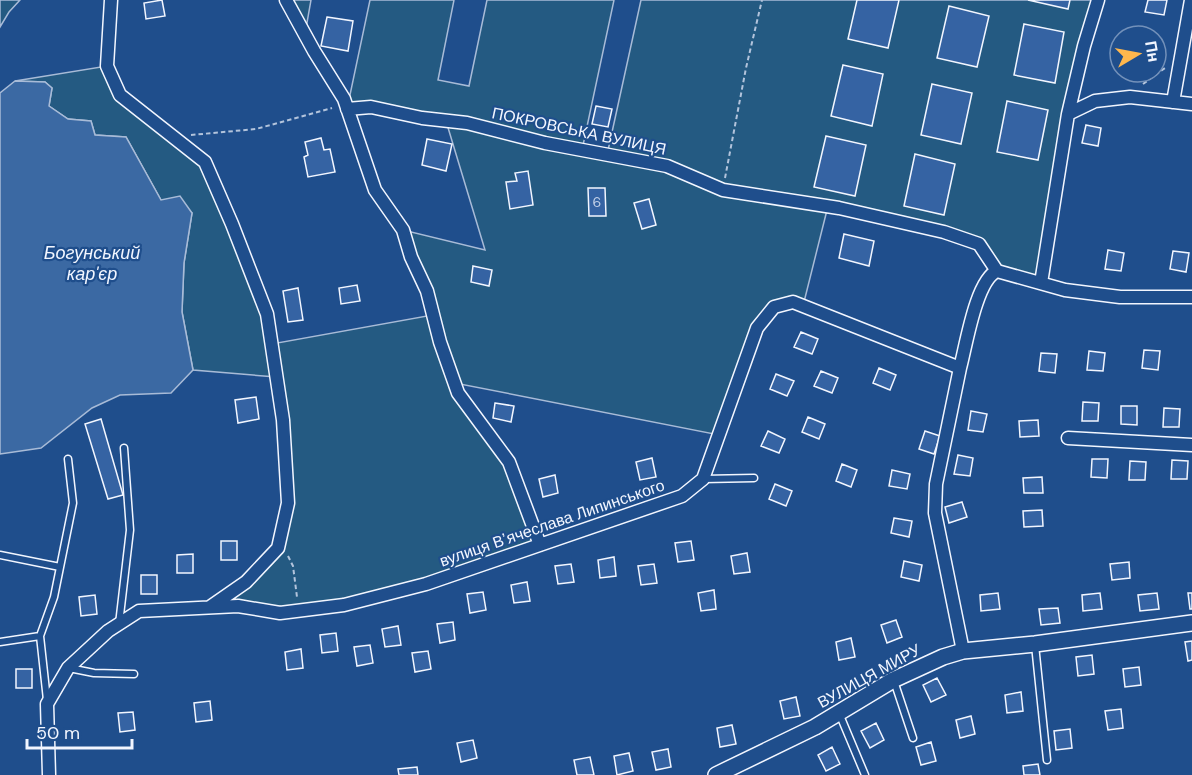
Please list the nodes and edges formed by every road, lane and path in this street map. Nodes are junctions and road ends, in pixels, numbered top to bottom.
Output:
1 (111, 0) edge
2 (286, 0) edge
3 (762, 0) edge
4 (1098, 0) edge
5 (1191, 0) edge
6 (1143, 84) edge
7 (1140, 86) dead end
8 (1173, 102) junction
9 (1192, 104) edge
10 (347, 109) junction
11 (1068, 114) junction
12 (174, 137) junction
13 (723, 190) junction
14 (997, 271) junction
15 (1041, 283) junction
16 (1192, 297) edge
17 (960, 368) junction
18 (1068, 438) dead end
19 (1192, 445) edge
20 (124, 448) dead end
21 (68, 459) dead end
22 (754, 478) dead end
23 (703, 479) junction
24 (280, 540) junction
25 (540, 545) junction
26 (0, 555) edge
27 (60, 567) junction
28 (209, 607) junction
29 (299, 611) junction
30 (1192, 623) edge
31 (119, 624) junction
32 (40, 636) junction
33 (0, 642) edge
34 (1035, 644) junction
35 (963, 651) junction
36 (68, 668) junction
37 (134, 674) dead end
38 (893, 680) junction
39 (47, 704) junction
40 (839, 712) junction
41 (913, 738) dead end
42 (1047, 760) dead end
43 (49, 775) edge
44 (716, 775) edge
45 (865, 775) edge

1 - 12 street
2 - 10 street
3 - 13 path
4 - 11 street
5 - 8 street
6 - 7 path
8 - 9 street
8 - 11 street
10 - 12 path
10 - 13 street, ПОКРОВСЬКА ВУЛИЦЯ
10 - 25 street
11 - 15 street
12 - 24 street
13 - 14 street, ПОКРОВСЬКА ВУЛИЦЯ
14 - 15 street
14 - 17 street
15 - 16 street
17 - 23 street
17 - 35 street
18 - 19 street
20 - 31 lane
21 - 27 lane
22 - 23 lane
23 - 25 street, вулиця Вʼячеслава Липинського
24 - 28 street
24 - 29 path
25 - 29 street, вулиця Вʼячеслава Липинського
26 - 27 lane
27 - 32 lane
28 - 29 street, вулиця Вʼячеслава Липинського
28 - 31 street, вулиця Вʼячеслава Липинського
30 - 34 street, ВУЛИЦЯ МИРУ
31 - 36 street, вулиця Вʼячеслава Липинського
32 - 33 lane
32 - 39 lane
34 - 35 street, ВУЛИЦЯ МИРУ
34 - 42 lane
35 - 38 street, ВУЛИЦЯ МИРУ
36 - 37 lane
36 - 39 street, вулиця Вʼячеслава Липинського
38 - 40 street, ВУЛИЦЯ МИРУ
38 - 41 lane
39 - 43 street
40 - 44 street, ВУЛИЦЯ МИРУ
40 - 45 lane

